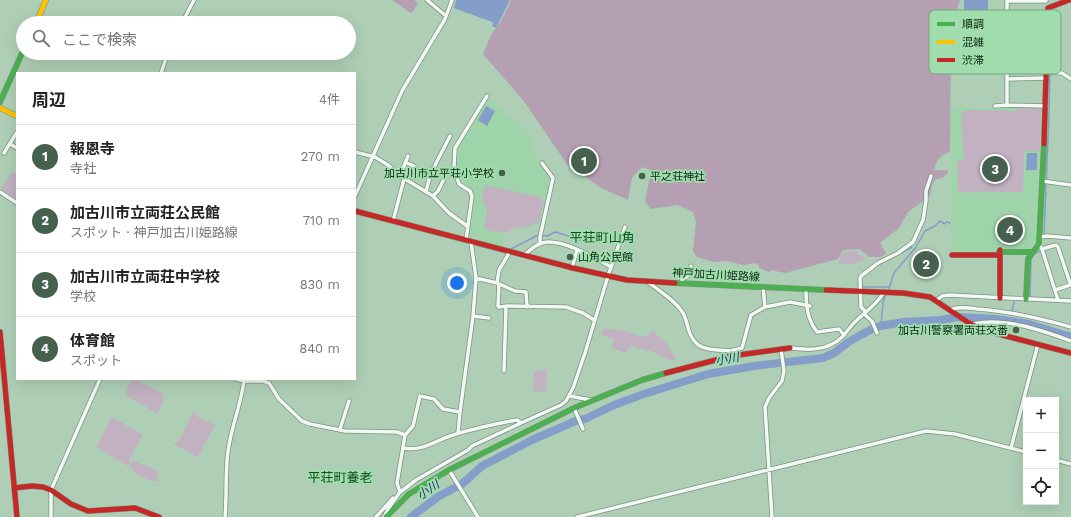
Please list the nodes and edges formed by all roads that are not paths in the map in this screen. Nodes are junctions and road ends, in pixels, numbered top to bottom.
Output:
1 (46, 0) edge
2 (194, 0) edge
3 (427, 0) edge
4 (452, 0) edge
5 (1006, 0) edge
6 (1046, 0) edge
7 (1069, 0) edge
8 (1048, 8) joint
9 (1006, 10) edge
10 (39, 16) edge
11 (186, 16) edge
12 (446, 16) junction
13 (19, 60) edge
14 (166, 60) edge
15 (161, 72) edge
16 (1061, 73) edge
17 (1007, 74) edge
18 (1047, 74) edge
19 (1007, 78) junction
20 (1046, 78) junction
21 (1071, 79) edge
22 (487, 96) dead end
23 (0, 102) edge
24 (1007, 105) junction
25 (995, 106) dead end
26 (1046, 106) junction
27 (0, 108) edge
28 (16, 116) edge
29 (16, 134) edge
30 (450, 136) dead end
31 (10, 144) junction
32 (16, 147) edge
33 (356, 152) edge
34 (4, 153) dead end
35 (408, 156) dead end
36 (372, 157) junction
37 (405, 163) junction
38 (542, 163) dead end
39 (414, 166) dead end
40 (400, 176) junction
41 (931, 176) dead end
42 (404, 178) junction
43 (443, 181) dead end
44 (1042, 181) junction
45 (1071, 185) edge
46 (0, 192) edge
47 (426, 192) junction
48 (356, 194) edge
49 (433, 196) junction
50 (16, 202) edge
51 (356, 211) edge
52 (393, 221) junction
53 (467, 226) junction
54 (625, 228) dead end
55 (1040, 237) junction
56 (1071, 238) edge
57 (469, 241) junction
58 (540, 244) junction
59 (1041, 247) junction
60 (577, 250) junction
61 (509, 252) junction
62 (1000, 252) junction
63 (1033, 252) junction
64 (524, 255) junction
65 (952, 255) dead end
66 (611, 266) junction
67 (691, 266) dead end
68 (572, 268) junction
69 (608, 276) junction
70 (476, 278) junction
71 (647, 282) junction
72 (498, 283) junction
73 (682, 283) junction
74 (763, 287) junction
75 (806, 289) junction
76 (1055, 290) junction
77 (860, 292) junction
78 (884, 292) junction
79 (1000, 298) junction
80 (1026, 298) junction
81 (1058, 300) junction
82 (936, 301) junction
83 (1071, 301) edge
84 (808, 306) junction
85 (506, 307) junction
86 (527, 307) junction
87 (765, 307) junction
88 (950, 310) junction
89 (865, 313) junction
90 (473, 316) junction
91 (489, 318) dead end
92 (594, 320) junction
93 (970, 324) junction
94 (1071, 327) edge
95 (0, 332) edge
96 (878, 333) dead end
97 (844, 335) junction
98 (1071, 341) edge
99 (1038, 344) junction
100 (790, 348) joint
101 (781, 349) junction
102 (1071, 353) edge
103 (730, 354) junction
104 (504, 371) dead end
105 (100, 380) edge
106 (239, 380) edge
107 (244, 382) junction
108 (569, 396) junction
109 (591, 400) junction
110 (349, 401) dead end
111 (574, 408) junction
112 (460, 412) junction
113 (521, 423) junction
114 (583, 429) dead end
115 (340, 430) junction
116 (458, 433) junction
117 (405, 435) junction
118 (403, 448) junction
119 (1011, 448) junction
120 (1023, 451) edge
121 (1059, 461) edge
122 (1071, 464) edge
123 (769, 469) junction
124 (449, 470) junction
125 (14, 488) junction
126 (51, 490) junction
127 (400, 492) junction
128 (17, 517) edge
129 (51, 517) edge
130 (159, 517) edge
131 (225, 517) edge
132 (376, 517) edge
133 (385, 517) edge
134 (478, 517) edge
135 (577, 517) edge
136 (772, 517) edge

1 - 10 street
2 - 11 street
3 - 12 street
4 - 12 street
5 - 6 street
5 - 9 street
6 - 8 street
7 - 8 street
12 - 36 street
13 - 23 street
14 - 15 street
16 - 21 street
17 - 19 street
18 - 20 street
19 - 20 street
19 - 24 street
20 - 26 street
22 - 53 street
24 - 25 street
24 - 26 street
26 - 44 street
27 - 28 street
29 - 31 street
30 - 47 street
31 - 32 street
31 - 34 street
33 - 36 street
35 - 37 street
36 - 40 street
36 - 48 street
37 - 39 street
37 - 40 street
38 - 58 street
40 - 42 street
41 - 77 street
42 - 47 street
42 - 52 street
43 - 49 street
44 - 45 street
44 - 55 street
46 - 50 street
47 - 49 street
49 - 53 street
51 - 52 street, 神戸加古川姫路線
52 - 57 street, 神戸加古川姫路線
53 - 57 street
54 - 66 street
55 - 56 street
55 - 59 street
57 - 61 street, 神戸加古川姫路線
57 - 70 street
58 - 60 street
58 - 64 street
59 - 63 street
59 - 76 street
59 - 76 street
60 - 66 street
60 - 68 street
61 - 64 street, 神戸加古川姫路線
61 - 72 street
62 - 63 street
62 - 65 street
62 - 79 street
63 - 80 street
64 - 68 street, 神戸加古川姫路線
66 - 69 street
67 - 73 street
68 - 69 street, 神戸加古川姫路線
69 - 71 street, 神戸加古川姫路線
69 - 92 street
70 - 72 street
70 - 90 street
71 - 73 street, 神戸加古川姫路線
71 - 103 street
72 - 85 street
72 - 86 street
73 - 74 street, 神戸加古川姫路線
74 - 75 street, 神戸加古川姫路線
74 - 87 street
75 - 77 street, 神戸加古川姫路線
75 - 84 street
76 - 81 street
77 - 78 street, 神戸加古川姫路線
77 - 89 street
78 - 82 street, 神戸加古川姫路線
78 - 89 street
79 - 80 street
79 - 82 street
80 - 81 street
81 - 83 street
82 - 88 street, 神戸加古川姫路線
84 - 87 street
84 - 97 street
85 - 86 street
85 - 104 street
86 - 92 street
87 - 103 street
88 - 93 street, 神戸加古川姫路線
88 - 94 street
89 - 96 street
89 - 97 street
90 - 91 street
90 - 112 street
92 - 108 street
93 - 98 street
93 - 99 street, 神戸加古川姫路線
95 - 125 street
97 - 100 street
99 - 102 street, 神戸加古川姫路線
99 - 119 street
100 - 101 street
101 - 103 street
101 - 123 street
103 - 109 street
105 - 126 street
106 - 107 street
107 - 115 street
107 - 131 street
108 - 109 street
108 - 113 street
109 - 111 street
110 - 115 street
111 - 114 street
111 - 124 street
112 - 116 street
112 - 117 street
113 - 116 street
113 - 127 street
115 - 117 street
116 - 118 street
117 - 118 street
118 - 127 street
119 - 120 street
119 - 123 street
121 - 122 street
123 - 135 street
123 - 136 street
124 - 133 street
124 - 134 street
125 - 126 street
125 - 128 street
126 - 129 street
126 - 130 street
127 - 132 street
127 - 133 street

